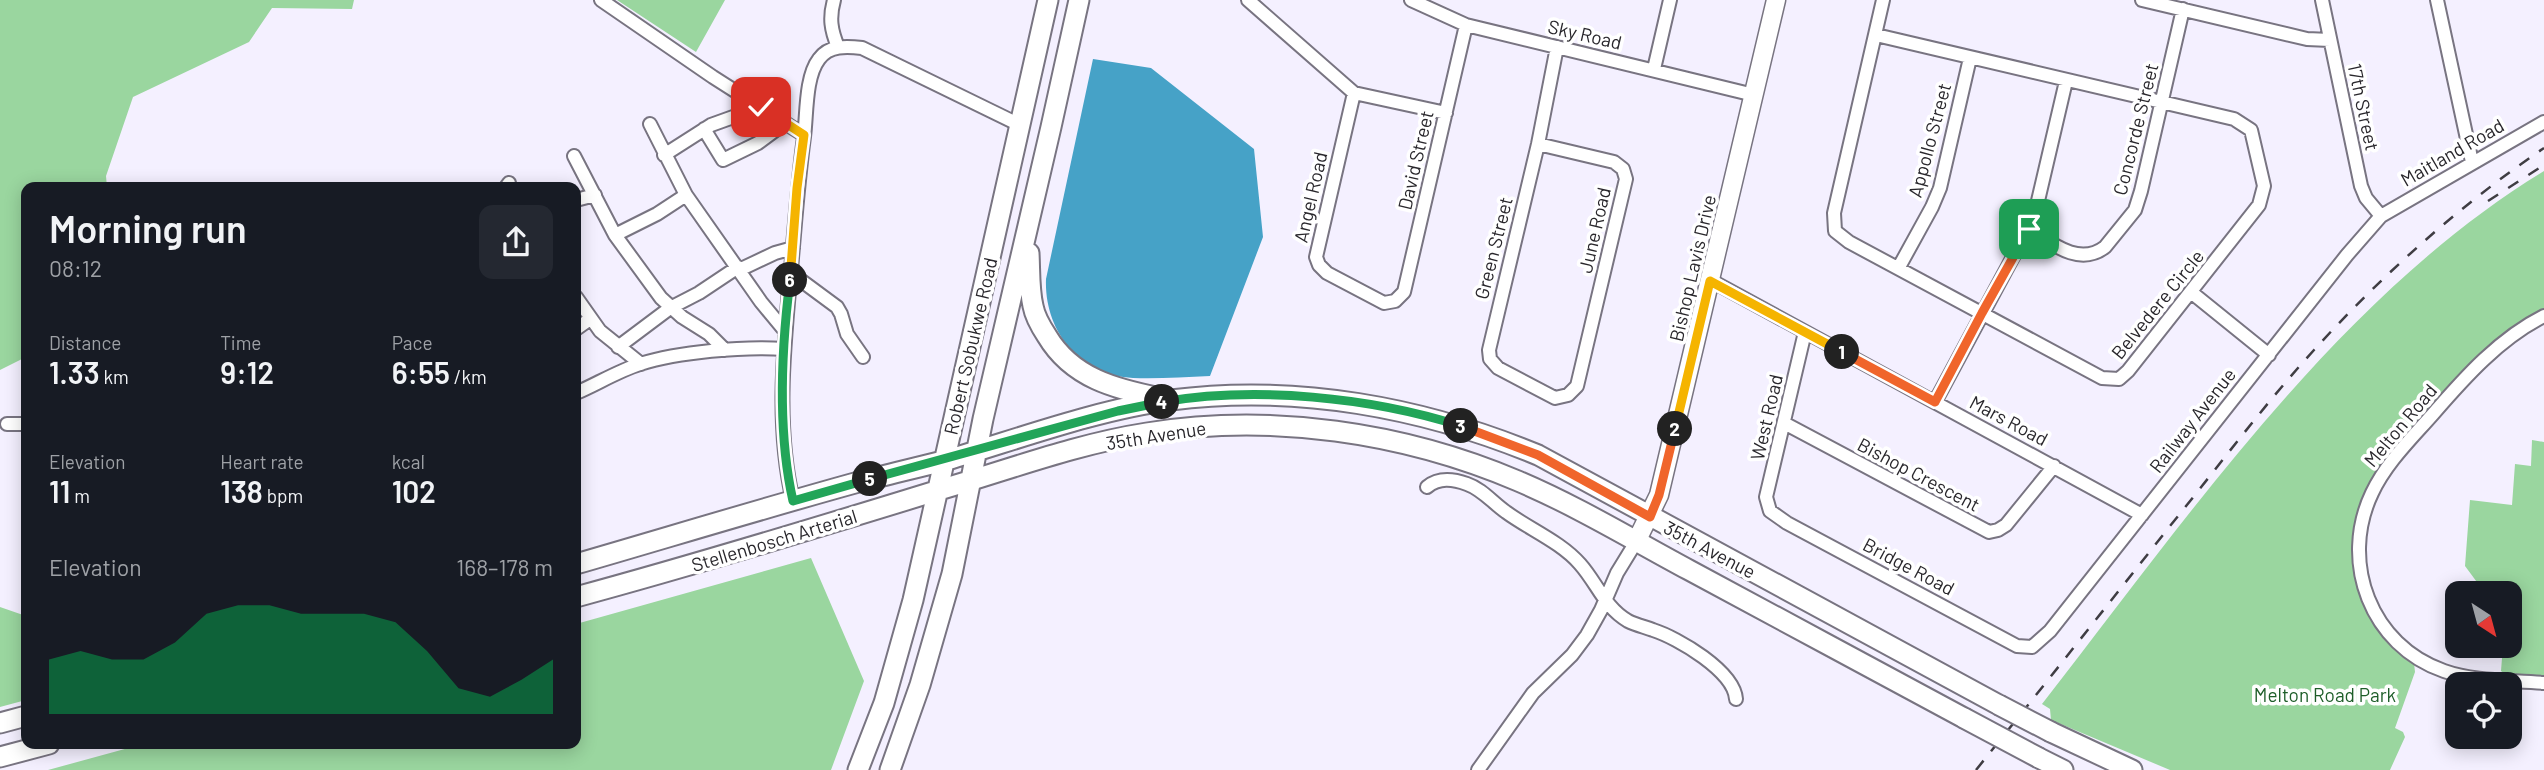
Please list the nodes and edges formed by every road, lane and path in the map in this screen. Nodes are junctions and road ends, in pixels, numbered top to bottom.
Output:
1 (601, 0) edge
2 (834, 0) edge
3 (1048, 0) edge
4 (1079, 0) edge
5 (1248, 0) edge
6 (1411, 0) edge
7 (1670, 0) edge
8 (1776, 0) edge
9 (1883, 0) edge
10 (2142, 0) edge
11 (2322, 0) edge
12 (2437, 0) edge
13 (2183, 9) junction
14 (1466, 24) junction
15 (1876, 35) junction
16 (2330, 40) junction
17 (838, 47) junction
18 (1557, 47) junction
19 (1970, 58) junction
20 (1654, 69) junction
21 (2066, 81) junction
22 (1354, 93) junction
23 (1754, 94) junction
24 (2162, 103) junction
25 (761, 107) junction
26 (1446, 113) junction
27 (2544, 122) edge
28 (785, 123) junction
29 (650, 124) dead end
30 (1020, 125) junction
31 (704, 129) junction
32 (804, 135) junction
33 (1538, 144) junction
34 (664, 155) junction
35 (574, 156) dead end
36 (2472, 162) junction
37 (595, 195) junction
38 (686, 195) junction
39 (581, 199) edge
40 (2381, 216) junction
41 (1028, 227) junction
42 (2029, 229) junction
43 (615, 235) junction
44 (793, 248) junction
45 (1899, 267) junction
46 (738, 269) junction
47 (791, 273) junction
48 (1710, 281) junction
49 (2191, 292) junction
50 (1395, 301) joint
51 (581, 305) edge
52 (670, 308) junction
53 (1982, 313) junction
54 (2544, 316) edge
55 (590, 319) junction
56 (581, 325) edge
57 (785, 331) junction
58 (1805, 332) junction
59 (618, 347) junction
60 (784, 349) junction
61 (725, 350) junction
62 (2269, 355) junction
63 (863, 356) dead end
64 (640, 364) junction
65 (1577, 386) joint
66 (581, 391) edge
67 (1171, 400) junction
68 (1935, 402) junction
69 (1784, 423) junction
70 (7, 424) dead end
71 (21, 424) edge
72 (978, 450) junction
73 (945, 460) junction
74 (2054, 466) junction
75 (972, 480) junction
76 (1427, 487) dead end
77 (938, 491) junction
78 (793, 501) junction
79 (1770, 511) joint
80 (2142, 515) junction
81 (1650, 517) junction
82 (1636, 542) junction
83 (581, 563) edge
84 (581, 596) edge
85 (1605, 601) junction
86 (2032, 646) joint
87 (2544, 683) edge
88 (1736, 699) dead end
89 (21, 717) edge
90 (0, 723) edge
91 (30, 749) edge
92 (0, 757) edge
93 (858, 770) edge
94 (890, 770) edge
95 (1478, 770) edge
96 (2063, 770) edge
97 (2132, 770) edge

1 - 25 street
2 - 17 street
3 - 30 main road, Robert Sobukwe Road
4 - 41 main road, Robert Sobukwe Road
5 - 22 street
6 - 14 street, Sky Road
7 - 20 street
8 - 23 street, Bishop Lavis Drive
9 - 15 street, Belvedere Circle
10 - 13 street
11 - 16 street, 17th Street
12 - 36 street
13 - 16 street
13 - 24 street, Concorde Street
14 - 18 street, Sky Road
14 - 26 street, David Street
15 - 19 street, Belvedere Circle
15 - 45 street, Belvedere Circle
16 - 40 street, 17th Street
17 - 30 street
17 - 32 street
18 - 20 street, Sky Road
18 - 33 street, Green Street
19 - 21 street, Belvedere Circle
19 - 45 street, Appollo Street
20 - 23 street, Sky Road
21 - 24 street, Belvedere Circle
21 - 42 street
22 - 26 street
22 - 50 street, Angel Road
23 - 48 street, Bishop Lavis Drive
24 - 42 street, Concorde Street
24 - 49 street, Belvedere Circle
25 - 28 street
25 - 31 street
26 - 50 street, David Street
27 - 36 street, Maitland Road
28 - 31 street
28 - 32 street
29 - 34 street
30 - 73 main road, Robert Sobukwe Road
31 - 34 street
32 - 44 street
33 - 65 street, June Road
33 - 65 street, Green Street
34 - 38 street
35 - 37 street
36 - 40 street, Maitland Road
37 - 39 street
37 - 43 street
38 - 43 street
38 - 46 street
40 - 62 street, Railway Avenue
41 - 67 main road
41 - 72 main road, Robert Sobukwe Road
42 - 53 street
43 - 52 street
44 - 46 street
44 - 47 street
45 - 53 street, Belvedere Circle
46 - 52 street
46 - 57 street
47 - 57 street
47 - 63 street
48 - 58 street, Mars Road
48 - 81 street, Bishop Lavis Drive
49 - 53 street, Belvedere Circle
49 - 62 street
51 - 55 street
52 - 59 street
52 - 61 street
53 - 68 street
54 - 87 street, Melton Road
55 - 56 street
55 - 59 street
57 - 60 street
58 - 68 street, Mars Road
58 - 69 street, West Road
59 - 64 street
60 - 61 street
60 - 78 street
61 - 64 street
62 - 80 street, Railway Avenue
64 - 66 street
67 - 72 main road, 35th Avenue
67 - 81 main road, 35th Avenue
68 - 74 street, Mars Road
69 - 74 street, Bishop Crescent
69 - 79 street, West Road
70 - 71 street
72 - 73 main road, Stellenbosch Arterial
72 - 75 main road, Robert Sobukwe Road
73 - 77 main road, Robert Sobukwe Road
73 - 78 main road, Stellenbosch Arterial
74 - 80 street, Mars Road
75 - 77 main road, Stellenbosch Arterial
75 - 82 main road, 35th Avenue
75 - 94 main road, Robert Sobukwe Road
76 - 85 street
77 - 84 main road, Stellenbosch Arterial
77 - 93 main road, Robert Sobukwe Road
78 - 83 main road, Stellenbosch Arterial
79 - 86 street, Bridge Road
80 - 86 street, Railway Avenue
81 - 82 street, Bishop Lavis Drive
81 - 97 main road, 35th Avenue, bridge
82 - 85 street
82 - 96 main road, 35th Avenue, bridge
85 - 88 street
85 - 95 street
89 - 90 main road
91 - 92 main road

